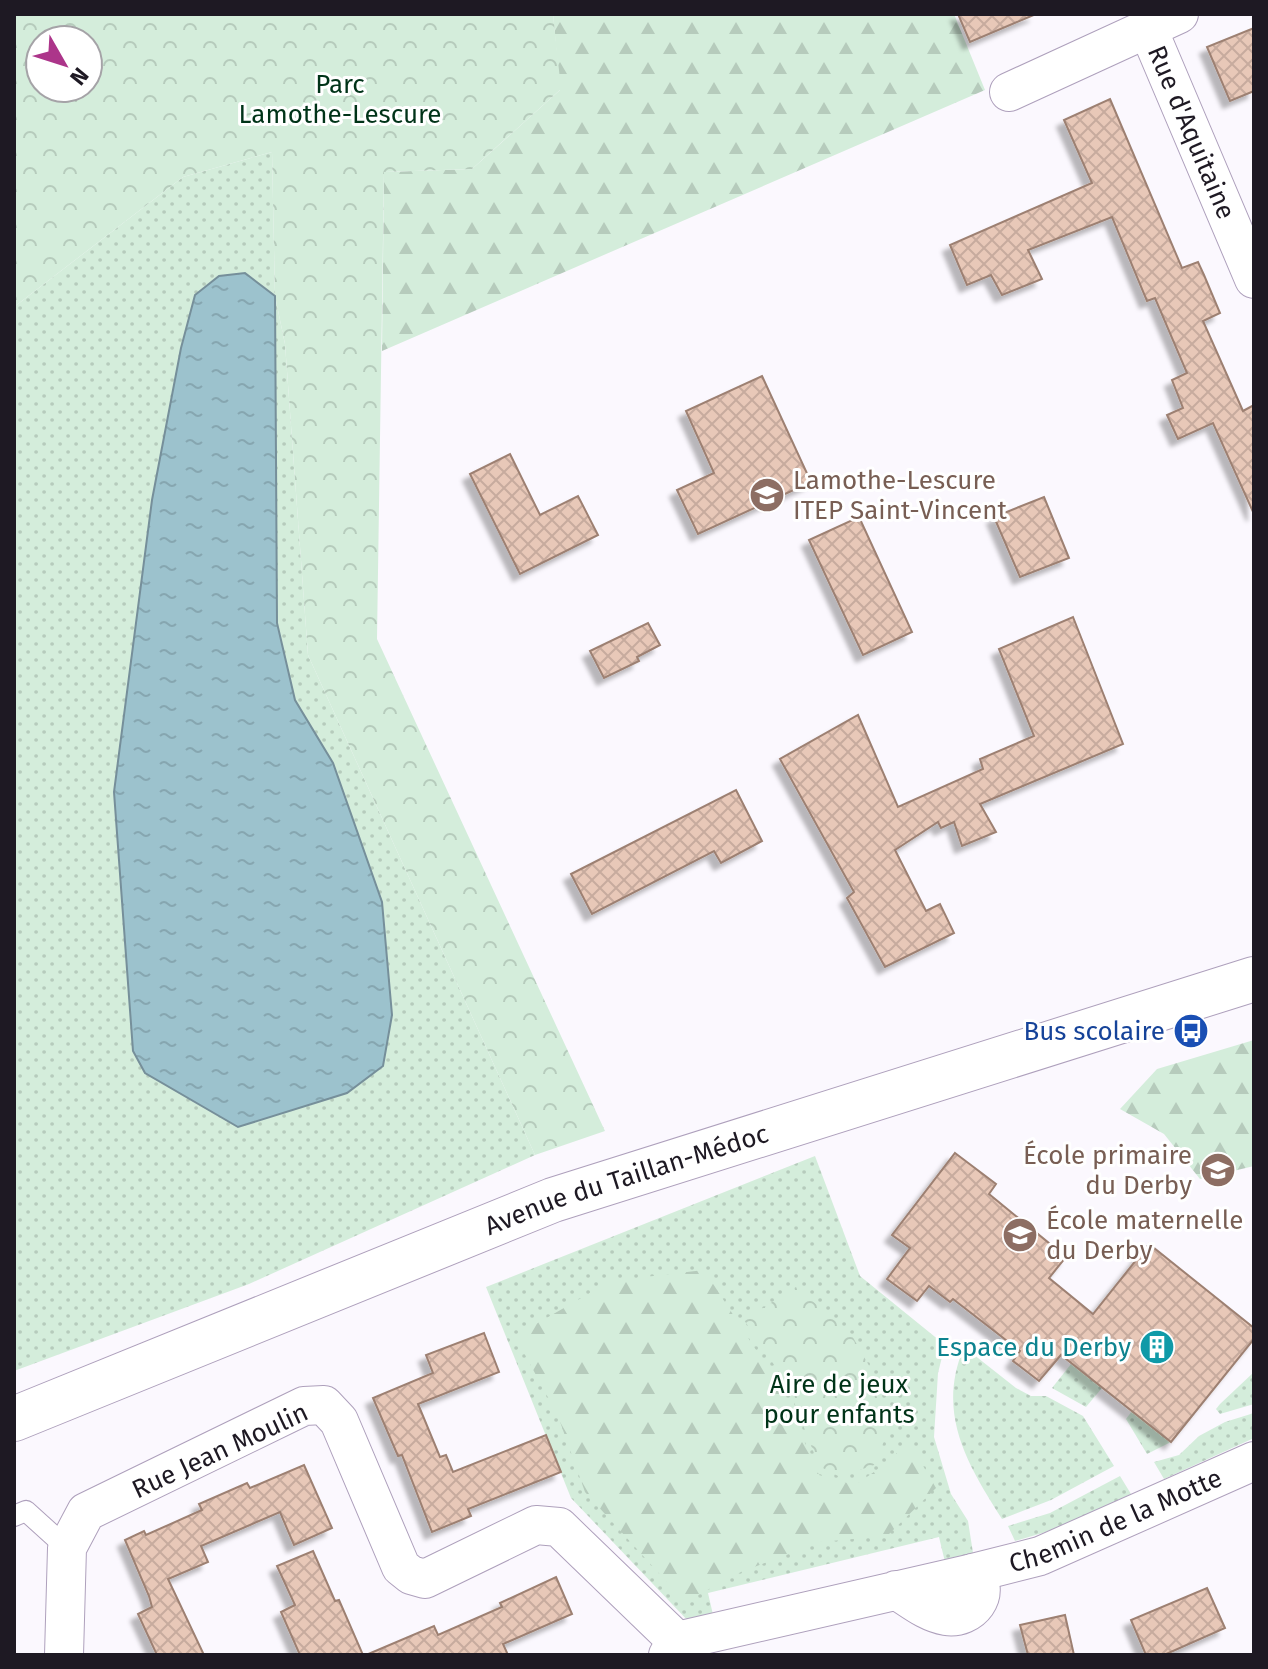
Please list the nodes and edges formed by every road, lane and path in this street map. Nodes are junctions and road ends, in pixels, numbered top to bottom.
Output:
1 (1163, 21) edge
2 (1009, 92) dead end
3 (1254, 279) edge
4 (1254, 979) edge
5 (14, 1419) edge
6 (1254, 1461) edge
7 (14, 1516) edge
8 (67, 1548) junction
9 (673, 1648) edge
10 (64, 1655) edge

1 - 2 street
1 - 3 street, Rue d'Aquitaine
4 - 5 street, Avenue du Taillan-Médoc
6 - 9 street, Chemin de la Motte
7 - 8 lane
8 - 9 street, Rue Jean Moulin
8 - 10 street, Rue Jean Moulin

